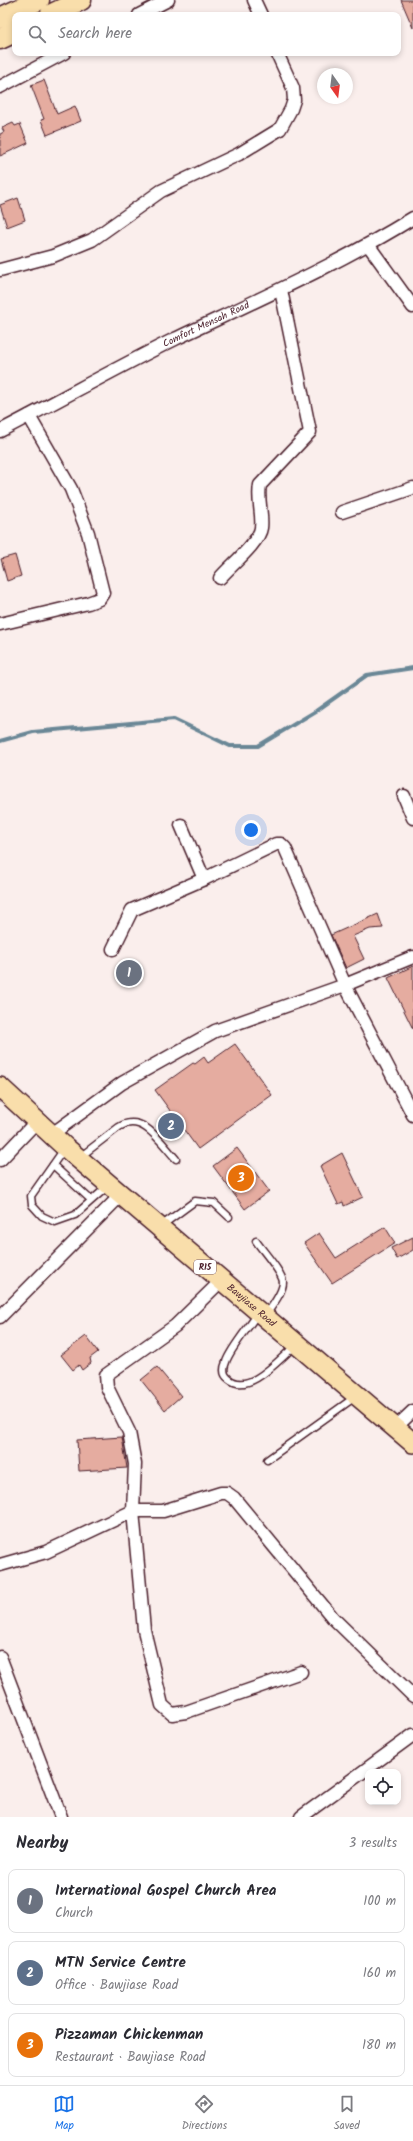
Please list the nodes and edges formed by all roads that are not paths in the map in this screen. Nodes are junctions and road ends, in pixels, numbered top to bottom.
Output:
1 (39, 0) edge
2 (81, 0) edge
3 (168, 0) edge
4 (254, 0) edge
5 (12, 12) edge
6 (13, 12) edge
7 (56, 12) edge
8 (145, 12) edge
9 (260, 12) edge
10 (0, 18) edge
11 (12, 33) edge
12 (0, 39) edge
13 (58, 56) edge
14 (278, 56) edge
15 (0, 87) edge
16 (413, 218) edge
17 (369, 246) junction
18 (0, 270) edge
19 (281, 290) junction
20 (413, 307) edge
21 (29, 416) junction
22 (0, 431) edge
23 (413, 488) edge
24 (342, 512) dead end
25 (220, 578) dead end
26 (0, 624) edge
27 (404, 796) dead end
28 (413, 818) edge
29 (181, 825) dead end
30 (204, 879) junction
31 (113, 949) dead end
32 (413, 957) edge
33 (345, 985) junction
34 (0, 1087) edge
35 (413, 1115) edge
36 (38, 1120) junction
37 (65, 1146) junction
38 (176, 1159) dead end
39 (0, 1160) edge
40 (52, 1165) junction
41 (115, 1190) junction
42 (91, 1200) junction
43 (229, 1217) dead end
44 (160, 1227) junction
45 (256, 1241) dead end
46 (221, 1280) junction
47 (262, 1314) junction
48 (0, 1317) edge
49 (297, 1343) junction
50 (358, 1395) junction
51 (413, 1411) edge
52 (395, 1428) junction
53 (413, 1444) edge
54 (267, 1460) dead end
55 (133, 1511) junction
56 (0, 1565) edge
57 (0, 1658) edge
58 (301, 1672) dead end
59 (413, 1696) edge
60 (413, 1735) edge
61 (309, 1815) edge
62 (61, 1817) edge

1 - 6 highway
2 - 7 highway
3 - 8 street
4 - 9 street
5 - 10 highway
11 - 12 highway
13 - 15 street
14 - 18 street
16 - 17 street, Comfort Mensah Road
17 - 19 street, Comfort Mensah Road
17 - 20 street
19 - 21 street, Comfort Mensah Road
19 - 25 street
21 - 22 street, Comfort Mensah Road
21 - 26 street
23 - 24 street
27 - 28 street
29 - 30 street
30 - 31 street
30 - 33 street
32 - 33 street
33 - 35 street
33 - 37 street
34 - 36 main road, Bawjiase Road / R15
36 - 37 main road, Bawjiase Road / R15
36 - 39 street
37 - 38 lane
37 - 40 lane
37 - 41 main road, Bawjiase Road / R15
40 - 42 lane
40 - 42 lane
41 - 42 lane
41 - 44 main road, Bawjiase Road / R15
41 - 48 street
43 - 44 lane
44 - 46 main road, Bawjiase Road / R15
45 - 47 lane
46 - 47 main road, Bawjiase Road / R15
46 - 55 street
47 - 49 main road, Bawjiase Road / R15
47 - 49 lane
49 - 50 main road, Bawjiase Road / R15
50 - 52 main road, Bawjiase Road / R15
50 - 54 lane
51 - 52 street
52 - 53 main road, Bawjiase Road / R15
55 - 56 street
55 - 58 street
55 - 59 street
57 - 62 street
60 - 61 street

